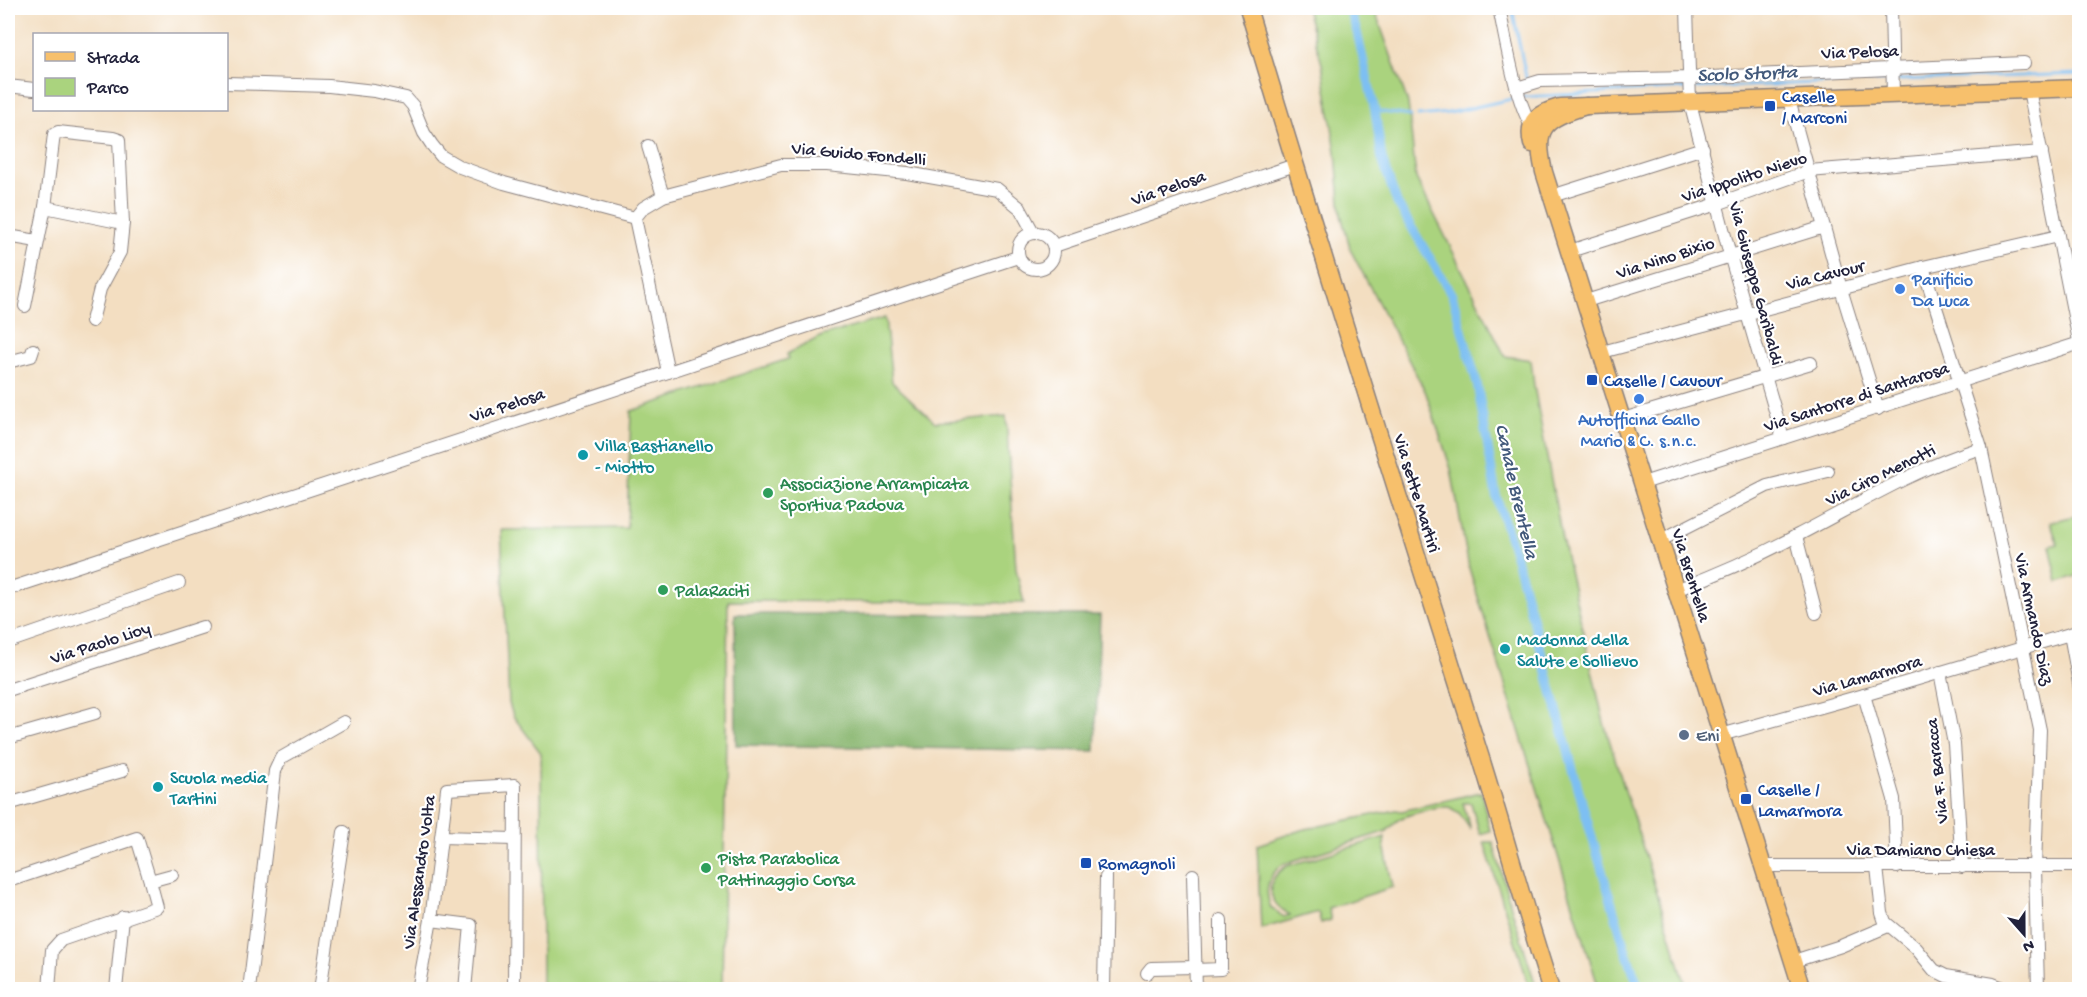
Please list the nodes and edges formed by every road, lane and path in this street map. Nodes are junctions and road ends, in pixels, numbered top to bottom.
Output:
1 (1248, 8) edge
2 (1499, 8) edge
3 (1687, 8) edge
4 (1890, 8) edge
5 (2024, 63) dead end
6 (1893, 69) junction
7 (1689, 78) junction
8 (228, 83) edge
9 (8, 86) edge
10 (2079, 88) edge
11 (33, 89) edge
12 (2029, 90) junction
13 (1893, 93) junction
14 (1523, 94) junction
15 (1690, 100) junction
16 (1790, 100) junction
17 (1586, 106) junction
18 (1560, 107) junction
19 (1535, 133) junction
20 (648, 146) dead end
21 (1703, 148) junction
22 (2042, 153) junction
23 (1295, 165) junction
24 (1809, 171) junction
25 (663, 196) junction
26 (1552, 196) junction
27 (1717, 204) junction
28 (45, 207) junction
29 (635, 218) junction
30 (123, 224) junction
31 (1824, 227) junction
32 (1033, 232) junction
33 (8, 236) edge
34 (2058, 236) junction
35 (37, 241) junction
36 (1054, 246) junction
37 (1570, 251) junction
38 (1730, 255) junction
39 (1018, 257) junction
40 (1923, 267) junction
41 (1841, 290) junction
42 (1586, 301) junction
43 (25, 306) dead end
44 (1746, 313) junction
45 (92, 321) dead end
46 (2079, 344) edge
47 (33, 350) dead end
48 (1602, 352) junction
49 (8, 362) edge
50 (1811, 363) dead end
51 (668, 372) junction
52 (1764, 376) junction
53 (1961, 381) junction
54 (1878, 409) junction
55 (1623, 419) junction
56 (1783, 438) junction
57 (1982, 448) junction
58 (1828, 471) dead end
59 (1642, 483) junction
60 (1796, 537) junction
61 (1660, 540) junction
62 (179, 583) dead end
63 (8, 589) edge
64 (1676, 590) junction
65 (1816, 613) dead end
66 (203, 627) dead end
67 (2075, 633) edge
68 (8, 642) edge
69 (2022, 649) junction
70 (1940, 672) junction
71 (2079, 689) edge
72 (8, 690) edge
73 (1864, 695) junction
74 (95, 713) dead end
75 (344, 722) dead end
76 (1721, 735) junction
77 (8, 738) edge
78 (122, 771) dead end
79 (8, 804) edge
80 (344, 832) dead end
81 (441, 837) junction
82 (514, 839) junction
83 (1762, 866) junction
84 (1877, 867) junction
85 (1898, 867) junction
86 (1962, 867) junction
87 (2035, 867) junction
88 (2079, 867) edge
89 (172, 875) dead end
90 (1193, 875) dead end
91 (1106, 877) dead end
92 (8, 881) edge
93 (150, 881) junction
94 (123, 917) junction
95 (431, 920) junction
96 (1221, 920) dead end
97 (1888, 926) junction
98 (1794, 961) junction
99 (1195, 968) junction
100 (1146, 973) dead end
101 (116, 989) edge
102 (49, 990) edge
103 (249, 990) edge
104 (320, 990) edge
105 (418, 990) edge
106 (465, 990) edge
107 (514, 990) edge
108 (1104, 990) edge
109 (1196, 990) edge
110 (1551, 990) edge
111 (1802, 990) edge
112 (2009, 990) edge
113 (2038, 990) edge

1 - 23 main road, Via sette Martiri
2 - 14 street
3 - 7 street, Via Giuseppe Garibaldi
4 - 6 street
5 - 6 street, Via Pelosa
6 - 7 street, Via Pelosa
6 - 13 street
7 - 14 street, Via Pelosa
7 - 15 street, Via Giuseppe Garibaldi
8 - 29 street
9 - 11 street
10 - 12 main road
12 - 13 main road
12 - 22 street
13 - 16 main road
14 - 18 street
14 - 19 street
15 - 16 main road
15 - 17 main road
15 - 21 street, Via Giuseppe Garibaldi
16 - 24 street
17 - 18 main road
17 - 19 main road
18 - 19 main road
19 - 26 main road, Via Brentella
20 - 25 street
21 - 26 street
21 - 27 street, Via Giuseppe Garibaldi
22 - 24 street, Via Ippolito Nievo
22 - 34 street
23 - 36 street, Via Pelosa
23 - 110 main road, Via sette Martiri
24 - 27 street, Via Ippolito Nievo
24 - 31 street
25 - 29 street, Via Guido Fondelli
25 - 32 street, Via Guido Fondelli
26 - 37 main road, Via Brentella
27 - 37 street, Via Ippolito Nievo
27 - 38 street, Via Giuseppe Garibaldi
28 - 30 street
28 - 30 street
28 - 35 street
29 - 51 street
30 - 45 street
31 - 38 street, Via Nino Bixio
31 - 41 street
32 - 36 street
32 - 39 street
33 - 35 street
34 - 40 street, Via Cavour
34 - 46 street
35 - 43 street
36 - 39 street
37 - 42 main road, Via Brentella
38 - 42 street, Via Nino Bixio
38 - 44 street, Via Giuseppe Garibaldi
39 - 51 street, Via Pelosa
40 - 41 street, Via Cavour
40 - 53 street, Via Armando Diaz
41 - 44 street, Via Cavour
41 - 54 street
42 - 48 main road, Via Brentella
44 - 48 street, Via Cavour
44 - 52 street, Via Giuseppe Garibaldi
46 - 53 street, Via Santorre di Santarosa
47 - 49 street
48 - 55 main road, Via Brentella
50 - 52 street
51 - 63 street, Via Pelosa
52 - 55 street
52 - 56 street, Via Giuseppe Garibaldi
53 - 54 street, Via Santorre di Santarosa
53 - 57 street, Via Armando Diaz
54 - 56 street, Via Santorre di Santarosa
55 - 59 main road, Via Brentella
56 - 59 street, Via Santorre di Santarosa
57 - 60 street, Via Ciro Menotti
57 - 69 street, Via Armando Diaz
58 - 61 street
59 - 61 main road, Via Brentella
60 - 64 street, Via Ciro Menotti
60 - 65 street
61 - 64 main road, Via Brentella
62 - 68 street
64 - 76 main road, Via Brentella
66 - 72 street, Via Paolo Lioy
67 - 69 street, Via Lamarmora
67 - 71 street
69 - 70 street, Via Lamarmora
69 - 87 street, Via Armando Diaz
70 - 73 street, Via Lamarmora
70 - 86 street, Via F. Baracca
73 - 76 street, Via Lamarmora
73 - 85 street
74 - 77 street
75 - 103 street
76 - 83 main road, Via Brentella
78 - 79 street
80 - 104 street
81 - 82 street
81 - 82 street, Via Alessandro Volta
81 - 95 street, Via Alessandro Volta
82 - 107 street
83 - 84 street, Via Damiano Chiesa
83 - 98 main road, Via Brentella
84 - 85 street, Via Damiano Chiesa
84 - 97 street
85 - 86 street, Via Damiano Chiesa
86 - 87 street, Via Damiano Chiesa
87 - 88 street, Via Damiano Chiesa
87 - 113 street, Via Armando Diaz
89 - 93 street
90 - 99 street
91 - 108 street
92 - 93 street
93 - 94 street
94 - 101 street
94 - 102 street
95 - 105 street, Via Alessandro Volta
95 - 106 street
96 - 99 street
97 - 98 street
97 - 112 street
98 - 111 main road, Via Brentella
99 - 100 street
99 - 109 street

